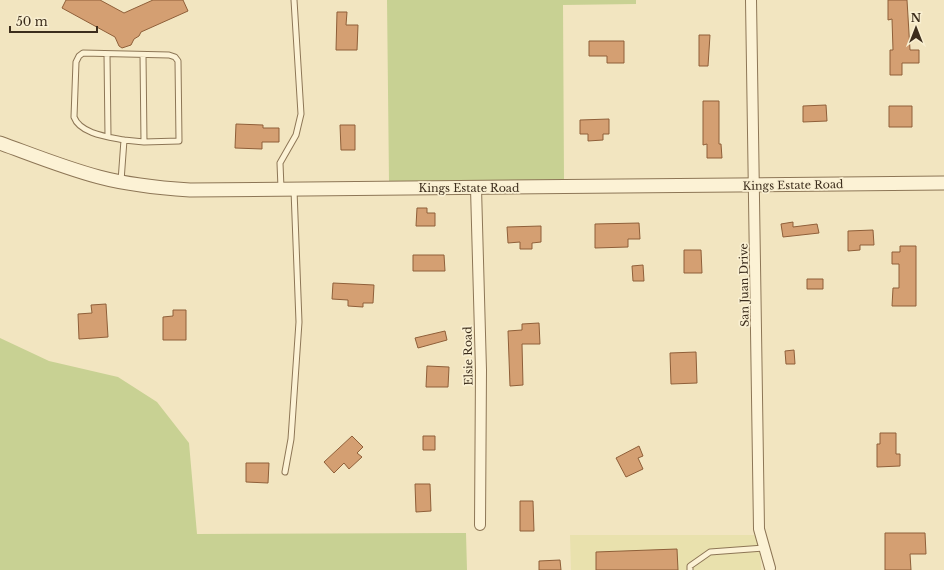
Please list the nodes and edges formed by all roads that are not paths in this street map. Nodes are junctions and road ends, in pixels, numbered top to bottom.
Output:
1 (294, 0) edge
2 (752, 0) edge
3 (107, 54) junction
4 (143, 55) junction
5 (108, 136) junction
6 (124, 140) junction
7 (144, 142) junction
8 (0, 143) edge
9 (121, 182) junction
10 (944, 183) edge
11 (755, 185) junction
12 (476, 188) junction
13 (287, 189) junction
14 (285, 472) dead end
15 (480, 525) dead end
16 (764, 548) junction
17 (770, 568) dead end
18 (690, 570) edge

1 - 13 lane
2 - 11 street, San Juan Drive
3 - 4 lane
3 - 5 lane
3 - 5 lane
4 - 7 lane
4 - 7 lane
5 - 6 lane
6 - 7 lane
6 - 9 lane
8 - 9 street, Kings Estate Road
9 - 13 street, Kings Estate Road
10 - 11 street, Kings Estate Road
11 - 12 street, Kings Estate Road
11 - 16 street, San Juan Drive
12 - 13 street, Kings Estate Road
12 - 15 street, Elsie Road
13 - 14 lane
16 - 17 street, San Juan Drive
16 - 18 lane

